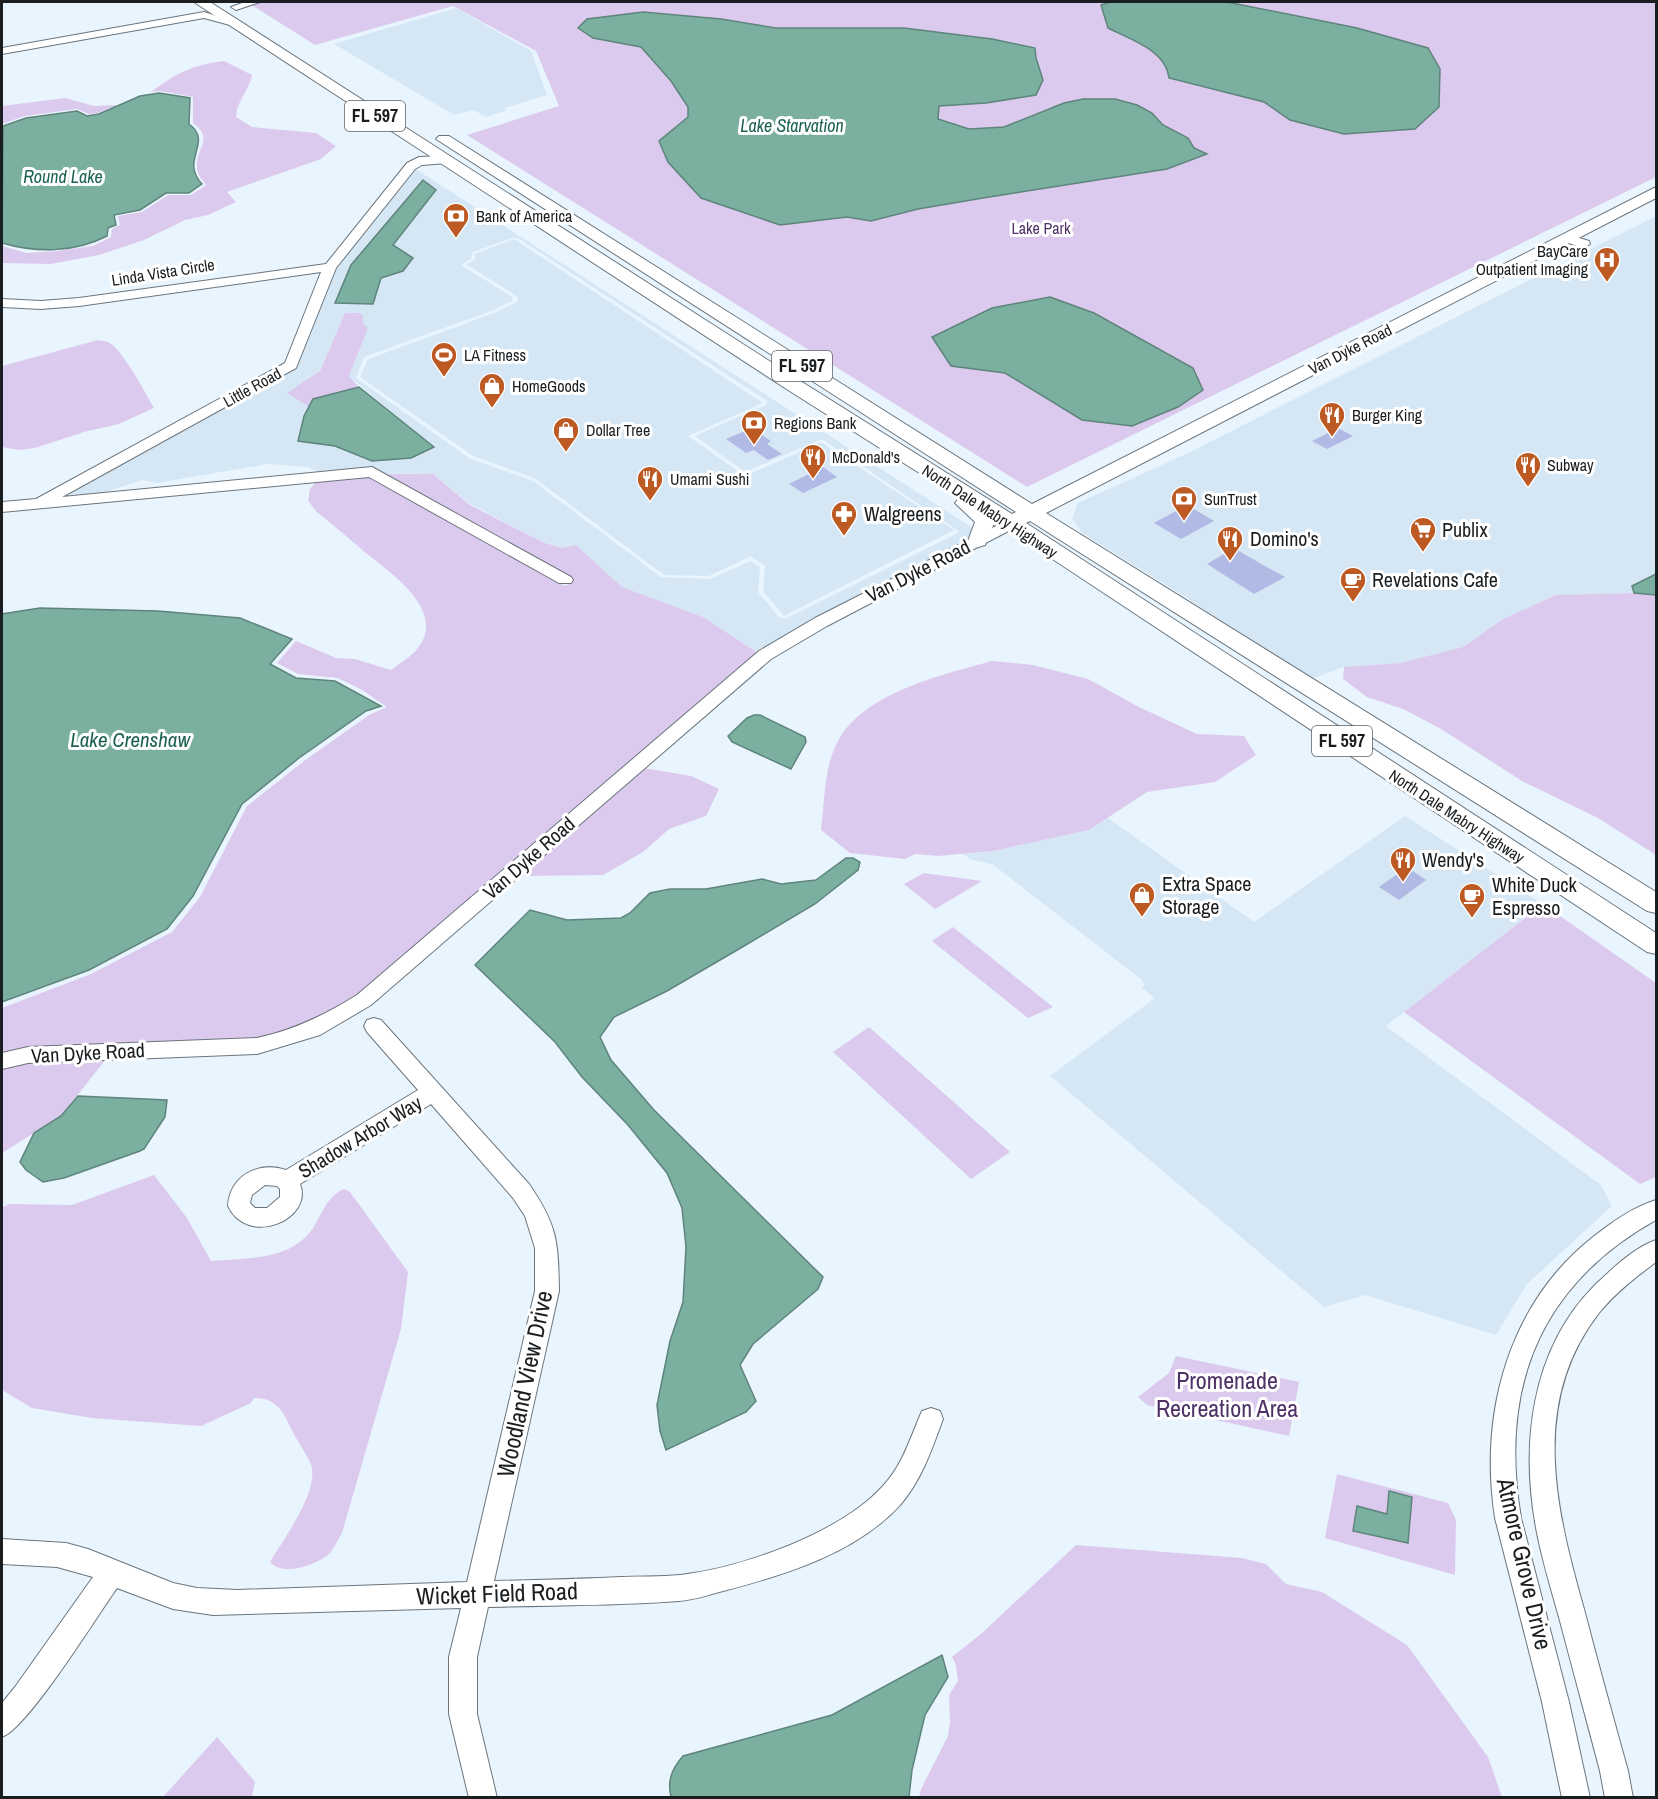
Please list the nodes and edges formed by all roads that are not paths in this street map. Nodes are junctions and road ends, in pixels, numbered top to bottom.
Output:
1 (201, 2) edge
2 (217, 2) edge
3 (255, 2) edge
4 (232, 4) edge
5 (230, 22) junction
6 (264, 44) junction
7 (2, 51) edge
8 (305, 51) dead end
9 (431, 131) dead end
10 (443, 160) junction
11 (1656, 192) edge
12 (1656, 207) edge
13 (1576, 241) junction
14 (608, 243) junction
15 (607, 265) junction
16 (330, 267) junction
17 (1446, 299) junction
18 (2, 303) edge
19 (730, 321) junction
20 (1315, 383) junction
21 (997, 490) junction
22 (1072, 494) junction
23 (40, 504) junction
24 (2, 507) edge
25 (1032, 513) junction
26 (1012, 523) junction
27 (978, 541) junction
28 (565, 580) dead end
29 (1129, 601) junction
30 (1244, 646) junction
31 (1295, 678) junction
32 (1422, 793) junction
33 (1656, 904) edge
34 (1656, 913) edge
35 (1656, 945) edge
36 (374, 1026) dead end
37 (2, 1061) edge
38 (433, 1092) junction
39 (287, 1181) dead end
40 (1656, 1209) edge
41 (1656, 1250) edge
42 (931, 1419) dead end
43 (2, 1552) edge
44 (111, 1574) junction
45 (477, 1594) junction
46 (2, 1723) edge
47 (483, 1797) edge
48 (1576, 1797) edge
49 (1618, 1797) edge

1 - 5 main road, North Dale Mabry Highway / FL 597
2 - 4 main road
3 - 4 street
4 - 6 main road
4 - 8 main road
5 - 6 main road, North Dale Mabry Highway / FL 597
5 - 7 street
6 - 10 main road, North Dale Mabry Highway / FL 597
9 - 14 main road, North Dale Mabry Highway / FL 597
10 - 15 main road, North Dale Mabry Highway / FL 597
10 - 16 street, Little Road
11 - 13 main road, Van Dyke Road
12 - 13 main road, Van Dyke Road
13 - 17 main road, Van Dyke Road
13 - 20 main road, Van Dyke Road
14 - 15 main road
14 - 19 main road, North Dale Mabry Highway / FL 597
15 - 19 main road
15 - 26 main road, North Dale Mabry Highway / FL 597
15 - 27 main road
16 - 18 street, Linda Vista Circle
16 - 23 street, Little Road
17 - 20 main road
17 - 22 main road, Van Dyke Road
19 - 21 main road, North Dale Mabry Highway / FL 597
20 - 22 main road, Van Dyke Road
21 - 22 main road
21 - 25 main road, North Dale Mabry Highway / FL 597
22 - 25 main road, Van Dyke Road
22 - 30 main road
23 - 24 street, Little Road
23 - 28 street, Little Road
25 - 26 main road, Van Dyke Road
25 - 30 main road, North Dale Mabry Highway / FL 597
26 - 27 street, Van Dyke Road
26 - 29 main road, North Dale Mabry Highway / FL 597
27 - 37 street, Van Dyke Road
29 - 31 main road
29 - 32 main road, North Dale Mabry Highway / FL 597
30 - 31 main road, North Dale Mabry Highway / FL 597
31 - 33 main road, North Dale Mabry Highway / FL 597
32 - 34 main road
32 - 35 main road, North Dale Mabry Highway / FL 597
36 - 38 street, Woodland View Drive
38 - 39 street, Shadow Arbor Way
38 - 45 street, Woodland View Drive
40 - 48 street, Atmore Grove Drive
41 - 49 street, Atmore Grove Drive
42 - 45 street, Wicket Field Road
43 - 44 street, Wicket Field Road
44 - 45 street, Wicket Field Road
44 - 46 street
45 - 47 street, Woodland View Drive

